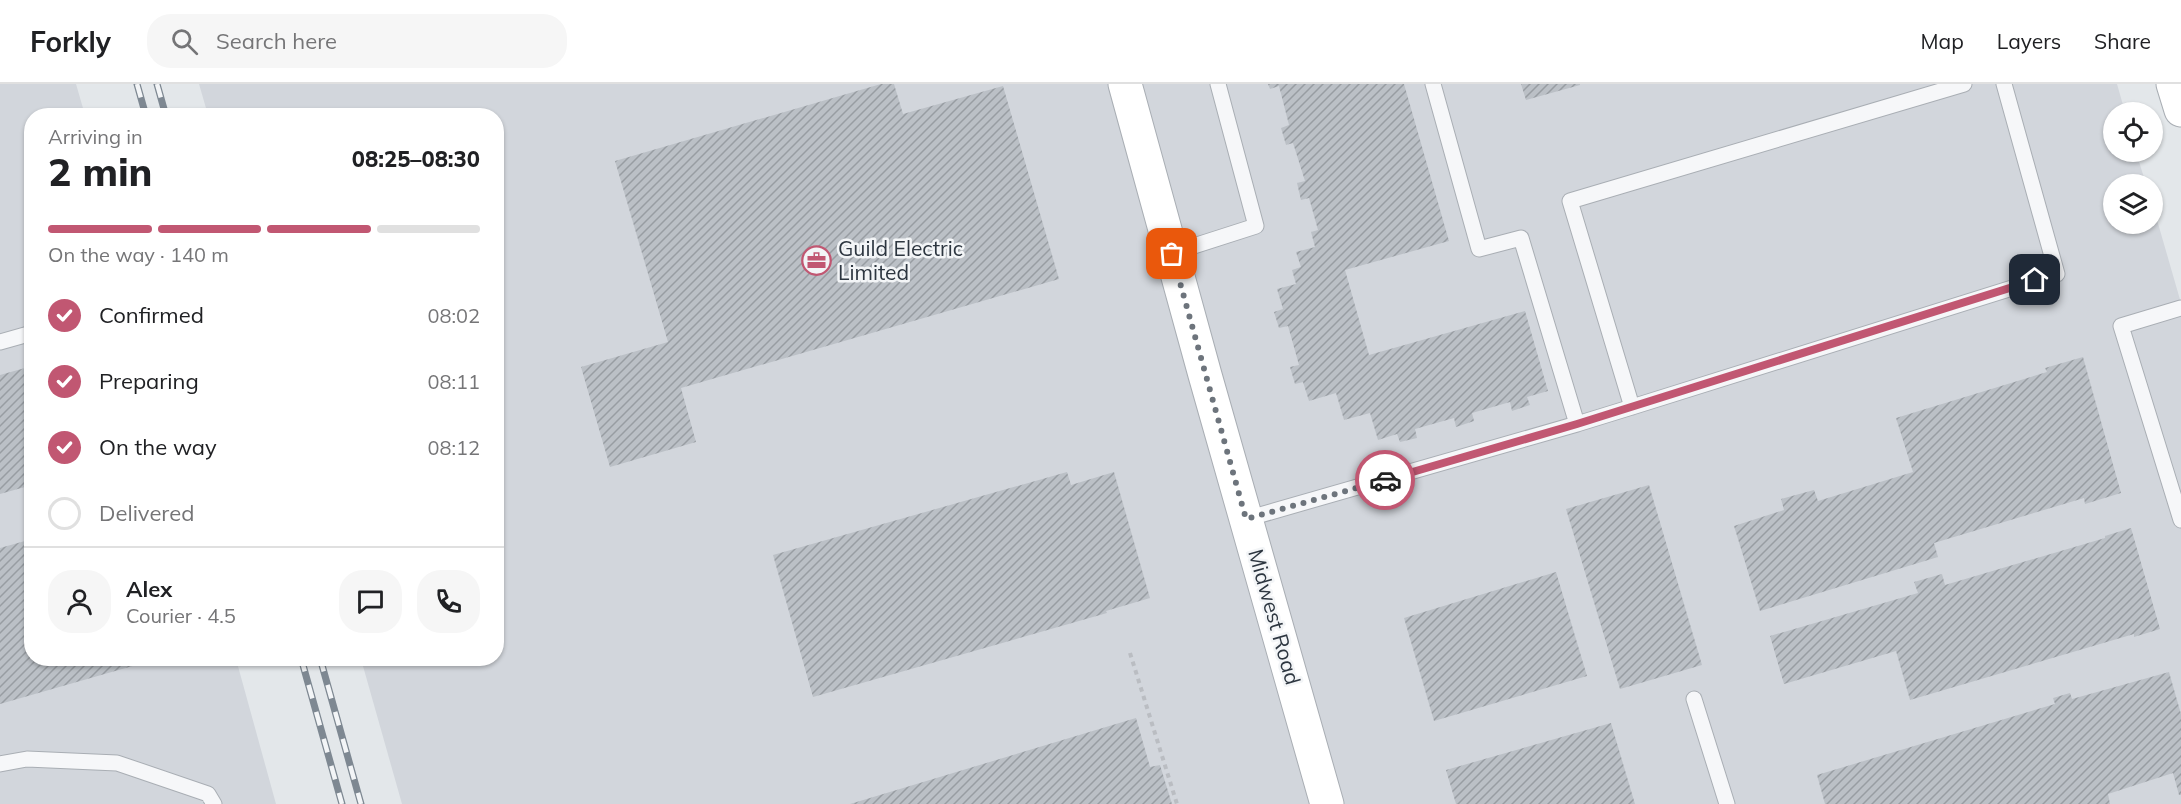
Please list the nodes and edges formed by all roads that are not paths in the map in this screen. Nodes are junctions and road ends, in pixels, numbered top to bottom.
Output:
1 (1125, 84) edge
2 (1218, 84) edge
3 (1433, 84) edge
4 (1964, 84) edge
5 (2004, 84) edge
6 (2173, 84) edge
7 (2181, 110) edge
8 (1172, 254) junction
9 (2181, 309) edge
10 (24, 335) edge
11 (0, 342) edge
12 (1632, 406) junction
13 (1577, 424) junction
14 (2177, 491) edge
15 (1246, 519) junction
16 (2181, 520) edge
17 (1694, 699) dead end
18 (0, 764) edge
19 (214, 804) edge
20 (1327, 804) edge
21 (1727, 804) edge

1 - 8 street, Midwest Road
2 - 8 lane
3 - 13 lane
4 - 12 lane
5 - 12 lane
6 - 7 street
8 - 15 street, Midwest Road
9 - 14 lane
10 - 11 lane
12 - 13 lane
13 - 15 lane
14 - 16 lane
15 - 20 street, Midwest Road
17 - 21 lane
18 - 19 lane

